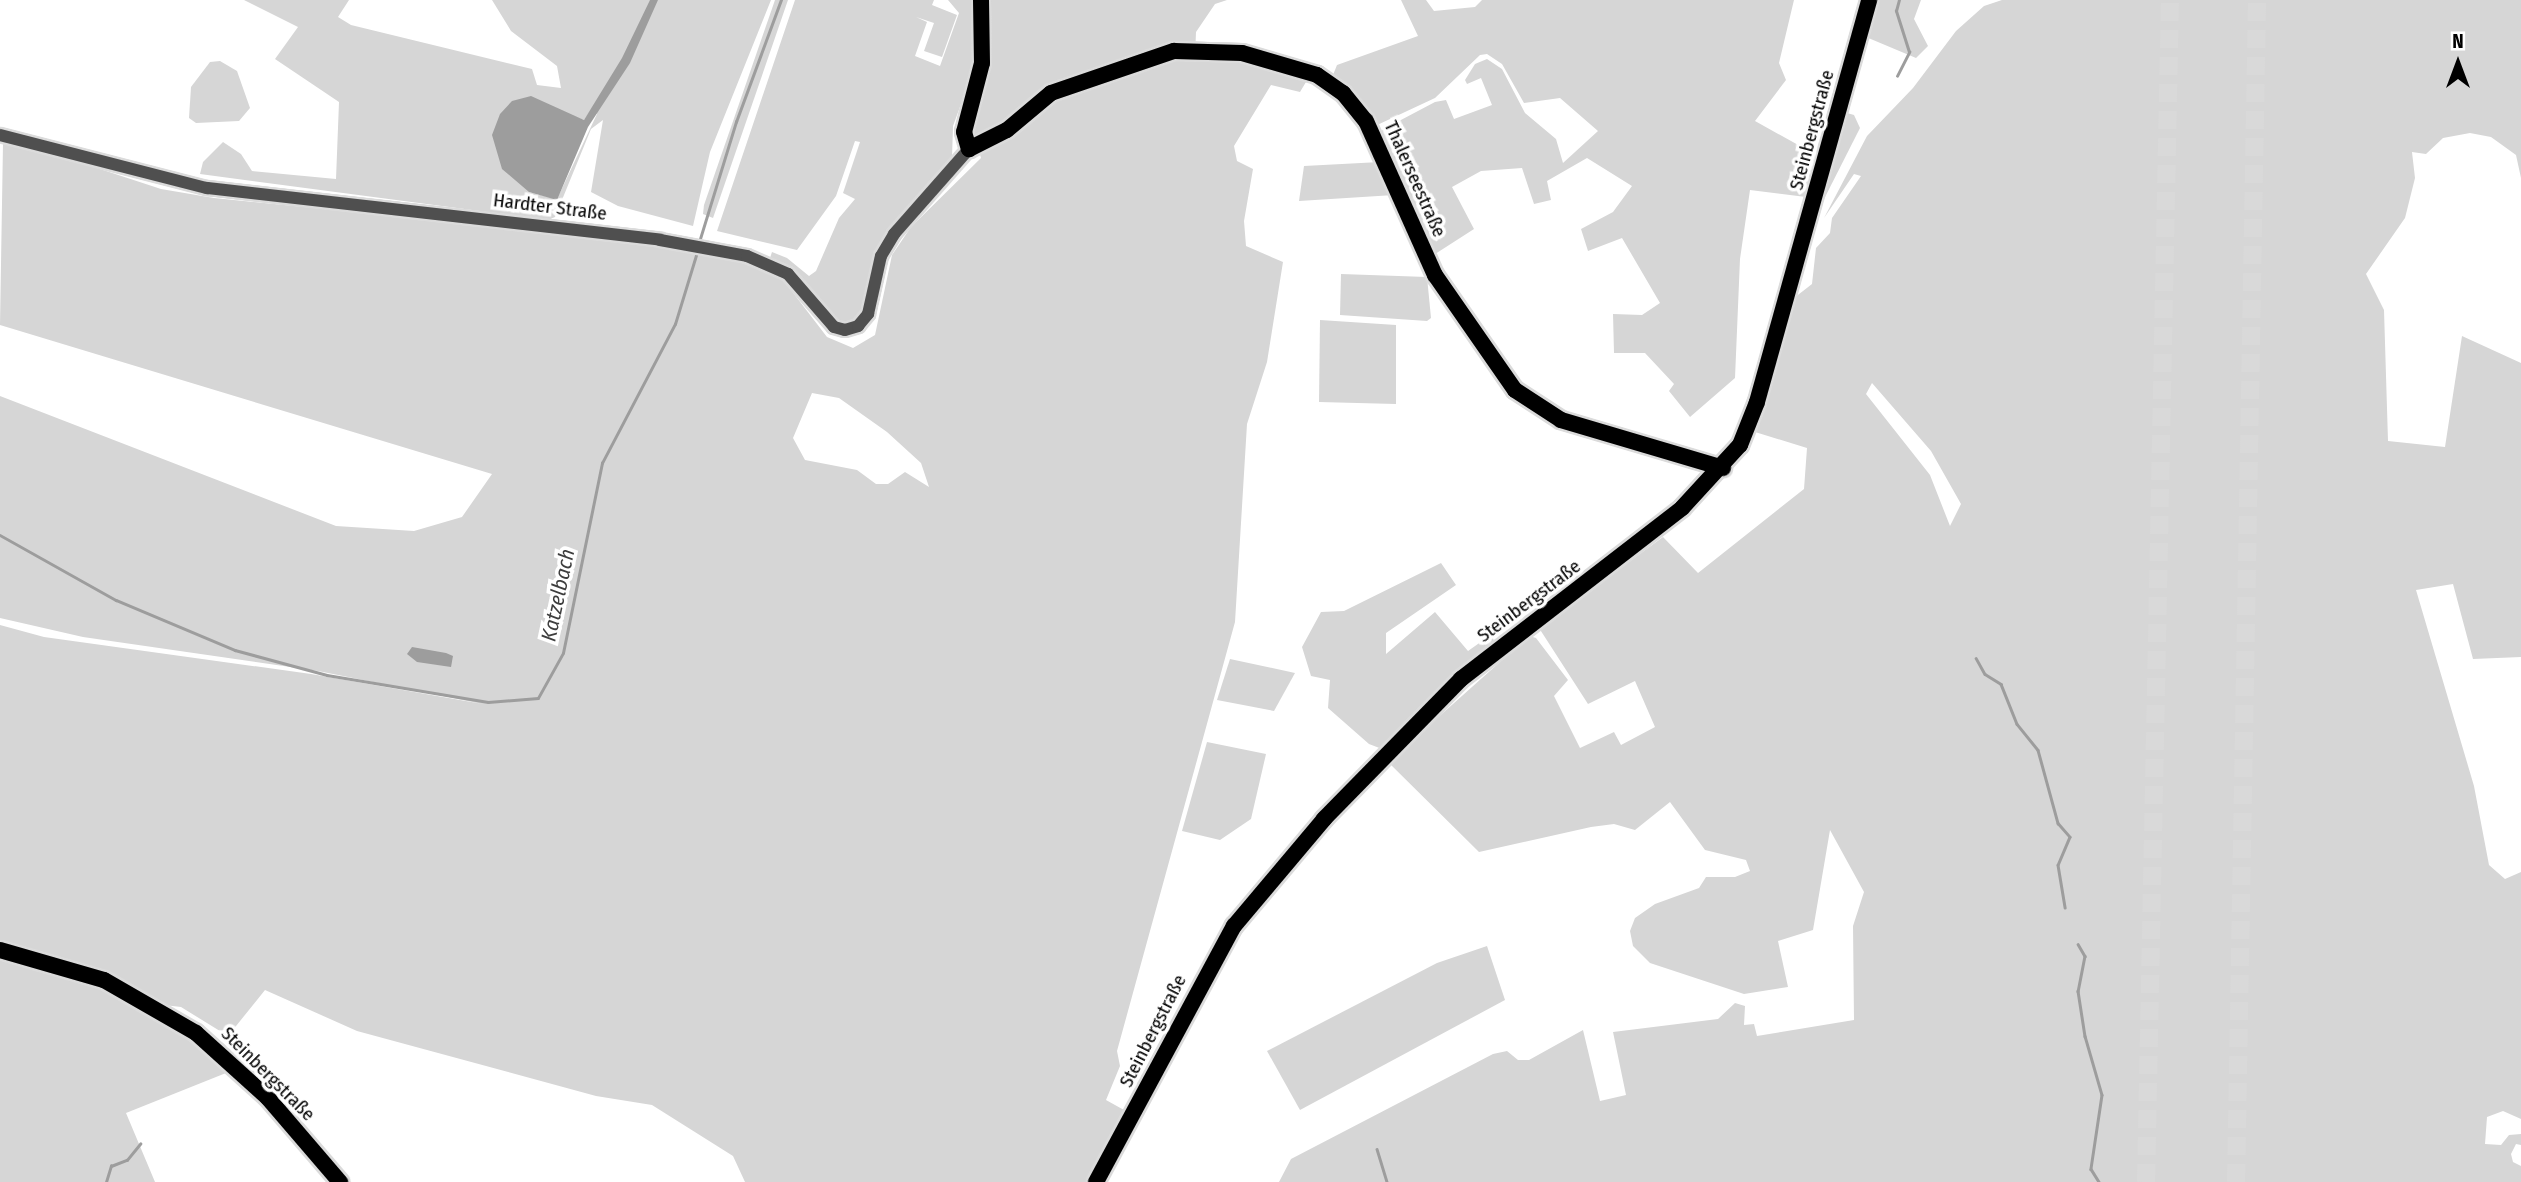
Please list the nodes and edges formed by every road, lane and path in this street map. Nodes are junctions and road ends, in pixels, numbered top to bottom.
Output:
1 (981, 0) edge
2 (1869, 0) edge
3 (0, 135) edge
4 (969, 149) junction
5 (1723, 468) junction
6 (0, 950) edge
7 (340, 1182) edge
8 (1096, 1182) edge

1 - 4 main road
2 - 5 main road, Steinbergstraße
3 - 4 street, Hardter Straße
4 - 5 main road, Thalerseestraße
5 - 8 main road, Steinbergstraße
6 - 7 main road, Steinbergstraße

